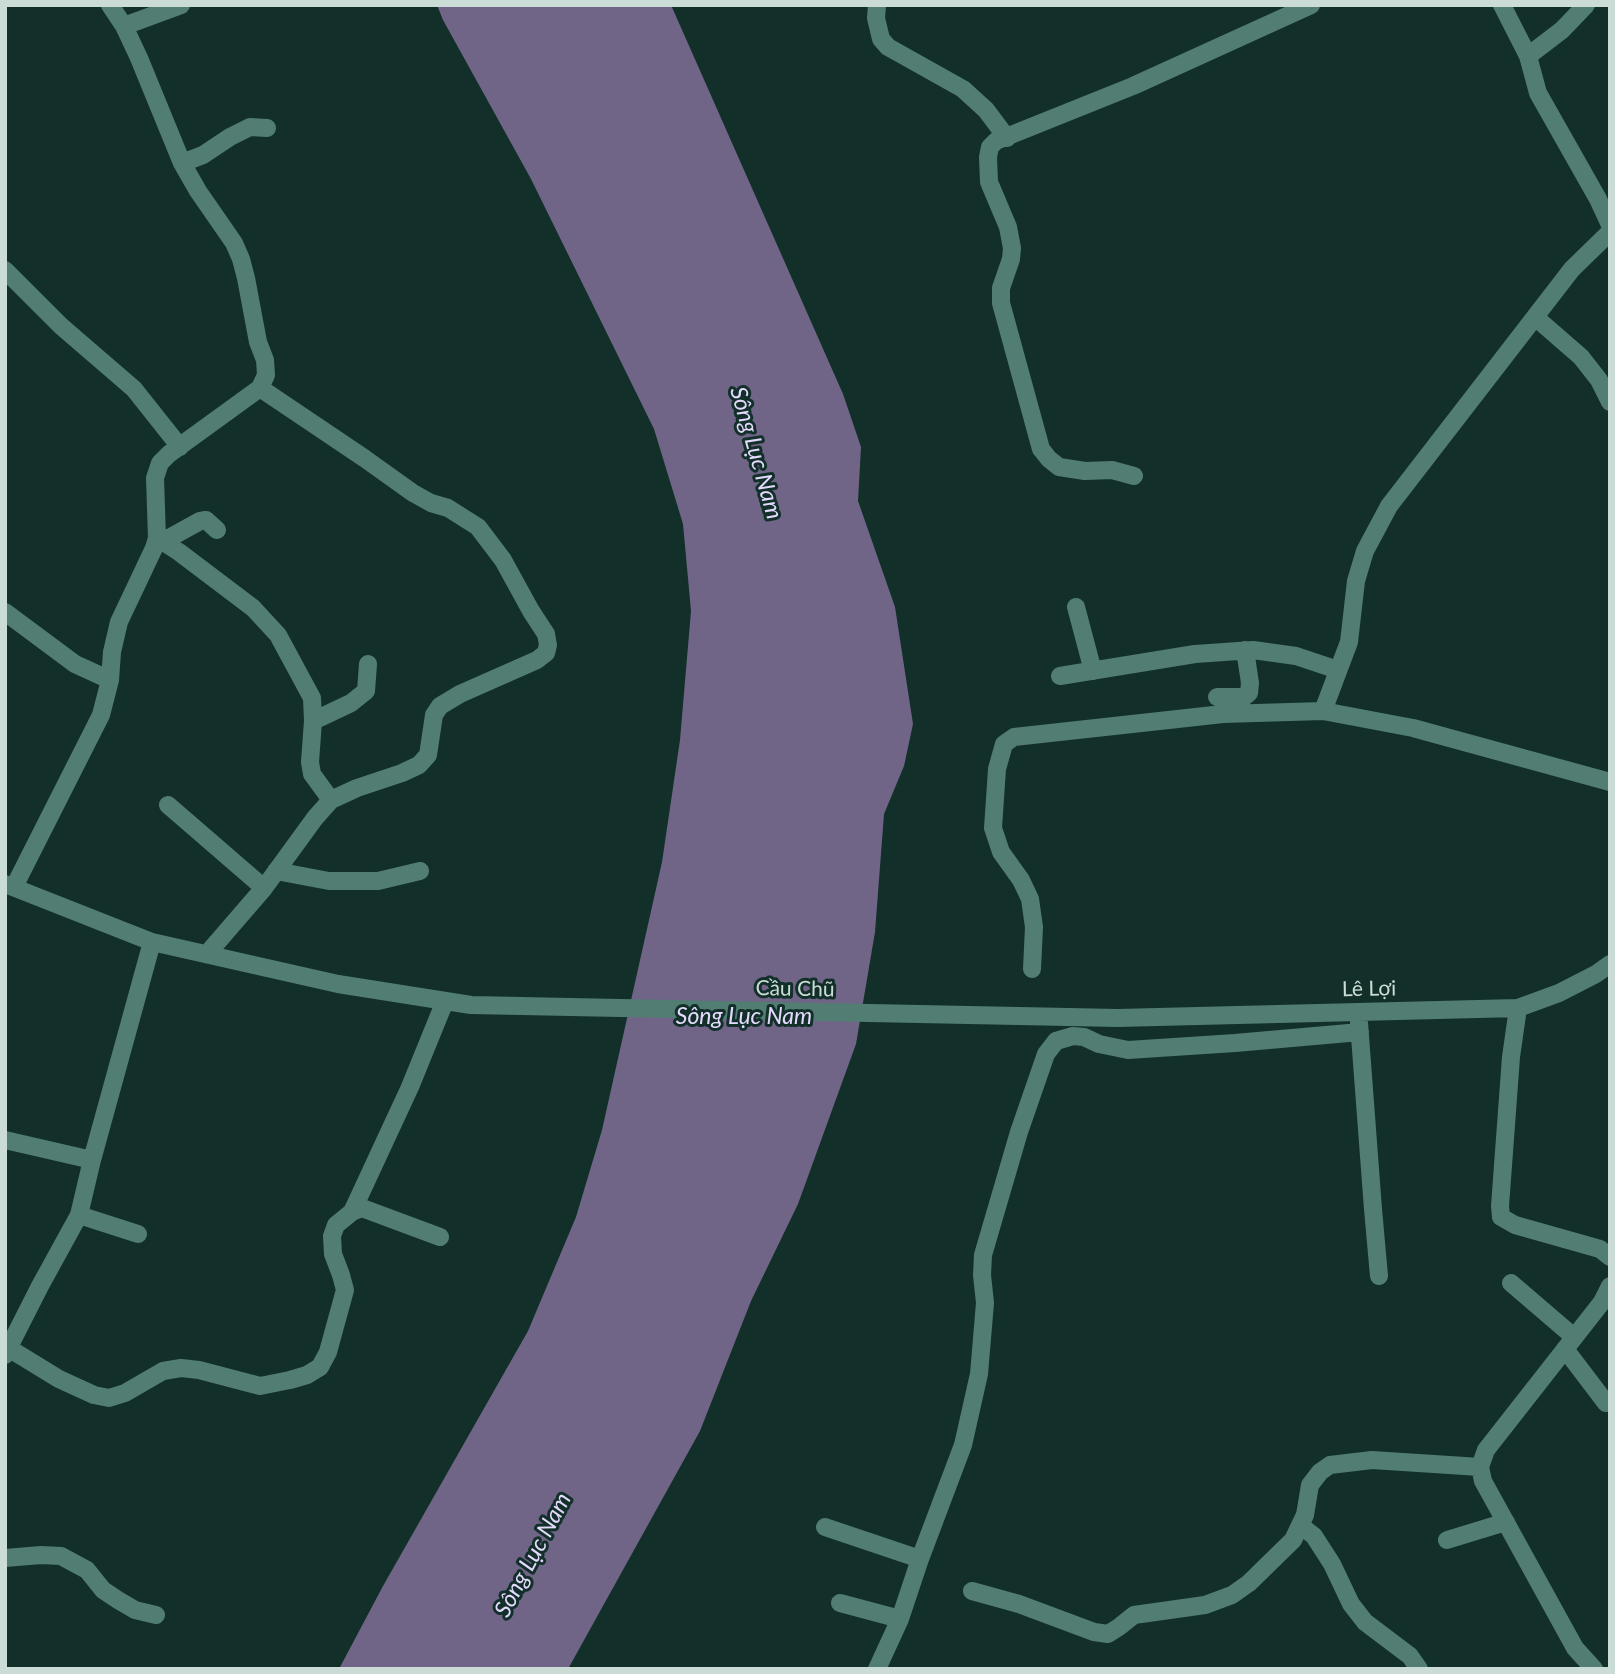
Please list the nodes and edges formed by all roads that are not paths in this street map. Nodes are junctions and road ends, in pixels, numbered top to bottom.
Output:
1 (110, 5) edge
2 (181, 5) edge
3 (877, 5) edge
4 (1311, 5) edge
5 (1502, 5) edge
6 (1586, 5) edge
7 (124, 26) junction
8 (1528, 56) junction
9 (267, 128) dead end
10 (1007, 138) junction
11 (182, 163) junction
12 (1604, 196) edge
13 (1610, 225) edge
14 (1610, 232) edge
15 (5, 270) edge
16 (1535, 317) junction
17 (260, 388) junction
18 (1610, 402) edge
19 (180, 447) junction
20 (1134, 476) dead end
21 (217, 530) dead end
22 (160, 540) junction
23 (1076, 607) dead end
24 (5, 612) edge
25 (1245, 650) junction
26 (368, 664) dead end
27 (1338, 670) junction
28 (1093, 671) junction
29 (1060, 676) dead end
30 (110, 680) junction
31 (1217, 697) dead end
32 (1323, 711) junction
33 (313, 722) junction
34 (1610, 782) edge
35 (331, 800) junction
36 (168, 806) dead end
37 (276, 871) junction
38 (420, 871) dead end
39 (10, 886) edge
40 (264, 888) junction
41 (152, 943) junction
42 (207, 954) junction
43 (1610, 964) edge
44 (1032, 969) dead end
45 (445, 1001) junction
46 (1518, 1008) junction
47 (1358, 1012) junction
48 (1118, 1018) joint
49 (1360, 1032) junction
50 (5, 1140) edge
51 (92, 1160) junction
52 (352, 1212) junction
53 (79, 1215) junction
54 (138, 1234) dead end
55 (440, 1237) dead end
56 (1610, 1257) edge
57 (1379, 1276) dead end
58 (1511, 1283) dead end
59 (1607, 1298) edge
60 (1569, 1343) junction
61 (8, 1352) edge
62 (1606, 1403) dead end
63 (1480, 1467) junction
64 (1506, 1522) junction
65 (1300, 1525) junction
66 (825, 1527) dead end
67 (1447, 1540) dead end
68 (5, 1558) edge
69 (920, 1559) junction
70 (972, 1591) dead end
71 (840, 1603) dead end
72 (156, 1615) dead end
73 (900, 1619) junction
74 (877, 1669) edge
75 (1419, 1669) edge
76 (1594, 1669) edge

1 - 7 street
2 - 7 street
3 - 10 street
4 - 10 street
5 - 8 street
6 - 8 street
7 - 11 street
8 - 12 street
9 - 11 street
10 - 20 street
11 - 17 street
12 - 13 street
14 - 16 street
15 - 19 street
16 - 18 street
16 - 27 street
17 - 19 street
17 - 35 street
19 - 22 street
21 - 22 street
22 - 30 street
22 - 33 street
23 - 28 street
24 - 30 street
25 - 27 street
25 - 28 street
25 - 31 street
26 - 33 street
27 - 32 street
28 - 29 street
30 - 39 street
32 - 34 street
32 - 44 street
33 - 35 street
35 - 37 street
36 - 40 street
37 - 38 street
37 - 40 street
39 - 41 street, Cầu Chũ
40 - 42 street
41 - 42 street, Cầu Chũ
41 - 51 street
42 - 45 street, Cầu Chũ
43 - 46 street, Lê Lợi
45 - 48 street, Cầu Chũ
45 - 52 street
46 - 47 street, Lê Lợi
46 - 56 street
47 - 48 street, Lê Lợi
47 - 49 street
49 - 57 street
49 - 69 street
50 - 51 street
51 - 53 street
52 - 55 street
52 - 61 street
53 - 54 street
53 - 61 street
58 - 60 street
59 - 60 street
60 - 62 street
60 - 63 street
63 - 64 street
63 - 65 street
64 - 67 street
64 - 76 street
65 - 70 street
65 - 75 street
66 - 69 street
68 - 72 street
69 - 73 street
71 - 73 street
73 - 74 street

